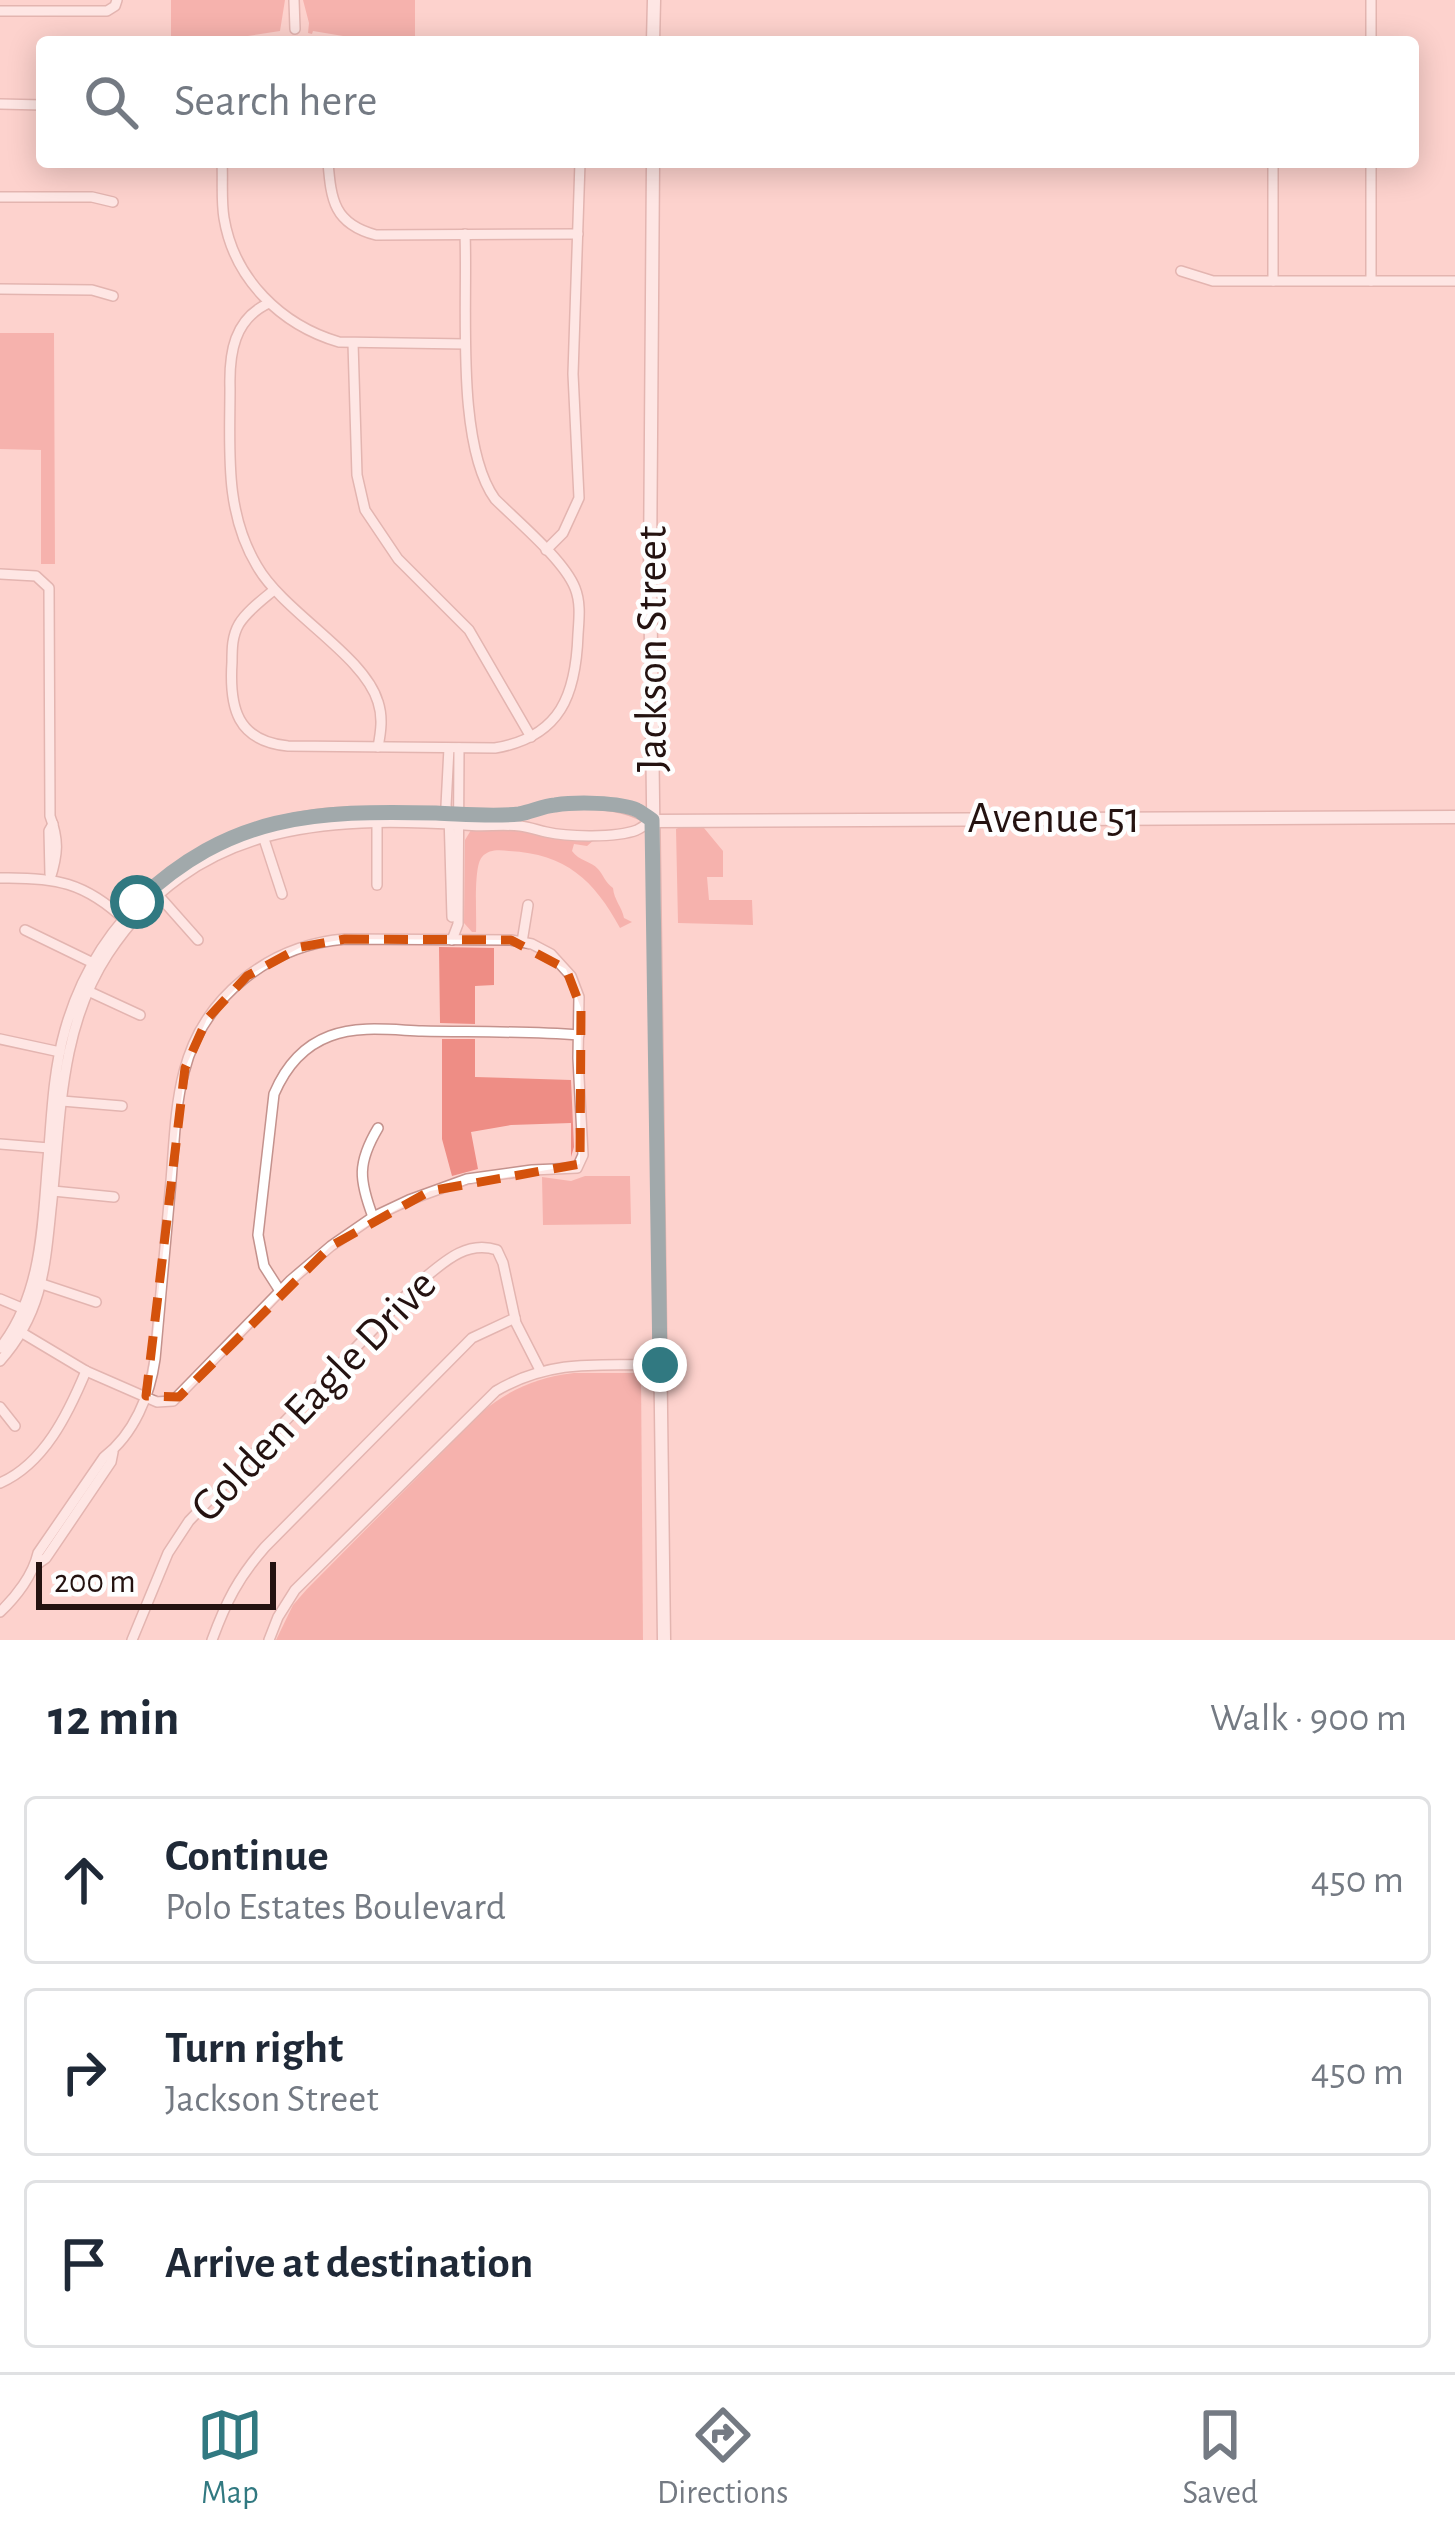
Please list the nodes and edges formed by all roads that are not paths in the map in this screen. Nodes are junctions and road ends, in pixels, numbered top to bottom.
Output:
1 (117, 0) edge
2 (294, 0) edge
3 (654, 0) edge
4 (1371, 0) edge
5 (0, 11) edge
6 (295, 28) dead end
7 (653, 36) edge
8 (1371, 36) edge
9 (0, 104) edge
10 (36, 105) edge
11 (222, 168) edge
12 (328, 168) edge
13 (580, 168) edge
14 (653, 168) edge
15 (1273, 168) edge
16 (1371, 168) edge
17 (0, 197) edge
18 (112, 202) dead end
19 (465, 234) junction
20 (578, 234) junction
21 (1181, 272) dead end
22 (1273, 280) junction
23 (1371, 281) junction
24 (1455, 281) edge
25 (0, 289) edge
26 (113, 296) dead end
27 (269, 303) junction
28 (353, 344) junction
29 (465, 344) junction
30 (546, 550) junction
31 (0, 574) edge
32 (274, 590) junction
33 (531, 737) junction
34 (378, 747) junction
35 (454, 748) junction
36 (1455, 817) edge
37 (454, 819) junction
38 (652, 820) junction
39 (377, 823) junction
40 (263, 836) junction
41 (0, 878) edge
42 (50, 879) junction
43 (376, 885) dead end
44 (282, 895) dead end
45 (159, 896) junction
46 (528, 905) dead end
47 (127, 921) junction
48 (25, 930) dead end
49 (198, 940) dead end
50 (452, 940) junction
51 (522, 942) junction
52 (93, 963) junction
53 (88, 991) junction
54 (140, 1015) dead end
55 (579, 1035) junction
56 (0, 1039) edge
57 (60, 1052) junction
58 (62, 1101) junction
59 (122, 1106) dead end
60 (377, 1128) dead end
61 (0, 1144) edge
62 (49, 1148) junction
63 (53, 1191) junction
64 (114, 1197) dead end
65 (373, 1217) junction
66 (42, 1284) junction
67 (280, 1291) junction
68 (0, 1298) edge
69 (96, 1302) dead end
70 (24, 1309) junction
71 (515, 1318) junction
72 (18, 1330) junction
73 (0, 1348) edge
74 (0, 1361) edge
75 (660, 1365) junction
76 (540, 1370) junction
77 (86, 1371) junction
78 (146, 1396) junction
79 (0, 1407) edge
80 (15, 1426) dead end
81 (0, 1483) edge
82 (0, 1612) edge
83 (132, 1640) edge
84 (212, 1640) edge
85 (268, 1640) edge
86 (664, 1640) edge

1 - 5 street
2 - 6 street
3 - 7 main road
4 - 8 street
9 - 10 street
11 - 27 street
12 - 19 street
13 - 20 street
14 - 38 main road, Jackson Street
15 - 22 street
16 - 23 street
17 - 18 street
19 - 20 street
19 - 29 street
20 - 30 street
21 - 22 street
22 - 23 street
23 - 24 street
25 - 26 street
27 - 28 street
27 - 32 street
28 - 29 street
28 - 33 street
29 - 30 street
30 - 33 street
31 - 42 street
32 - 34 street
32 - 34 street
33 - 35 street
34 - 35 street
35 - 37 street
36 - 38 main road, Avenue 51
37 - 38 street
37 - 38 street
37 - 39 street
37 - 47 street
37 - 50 street
38 - 75 main road, Jackson Street
39 - 40 street
39 - 43 street
40 - 44 street
40 - 45 street
41 - 42 street
42 - 47 street
45 - 47 street
45 - 49 street
46 - 51 street
47 - 52 street
47 - 53 street
48 - 52 street
50 - 51 street
50 - 78 street
51 - 55 street
52 - 57 street
53 - 54 street
53 - 58 street
55 - 65 street
55 - 67 street
56 - 57 street
57 - 62 street
58 - 59 street
58 - 63 street
60 - 65 street
61 - 62 street
62 - 70 street
63 - 64 street
63 - 66 street
65 - 67 street
66 - 69 street
66 - 72 street
67 - 78 street
68 - 70 street
70 - 72 street
71 - 76 street
71 - 83 street, Golden Eagle Drive
71 - 84 street
72 - 73 street
72 - 74 street
72 - 77 street
75 - 76 street
75 - 86 main road, Jackson Street
76 - 85 street
77 - 78 street
77 - 81 street
78 - 82 street
79 - 80 street

